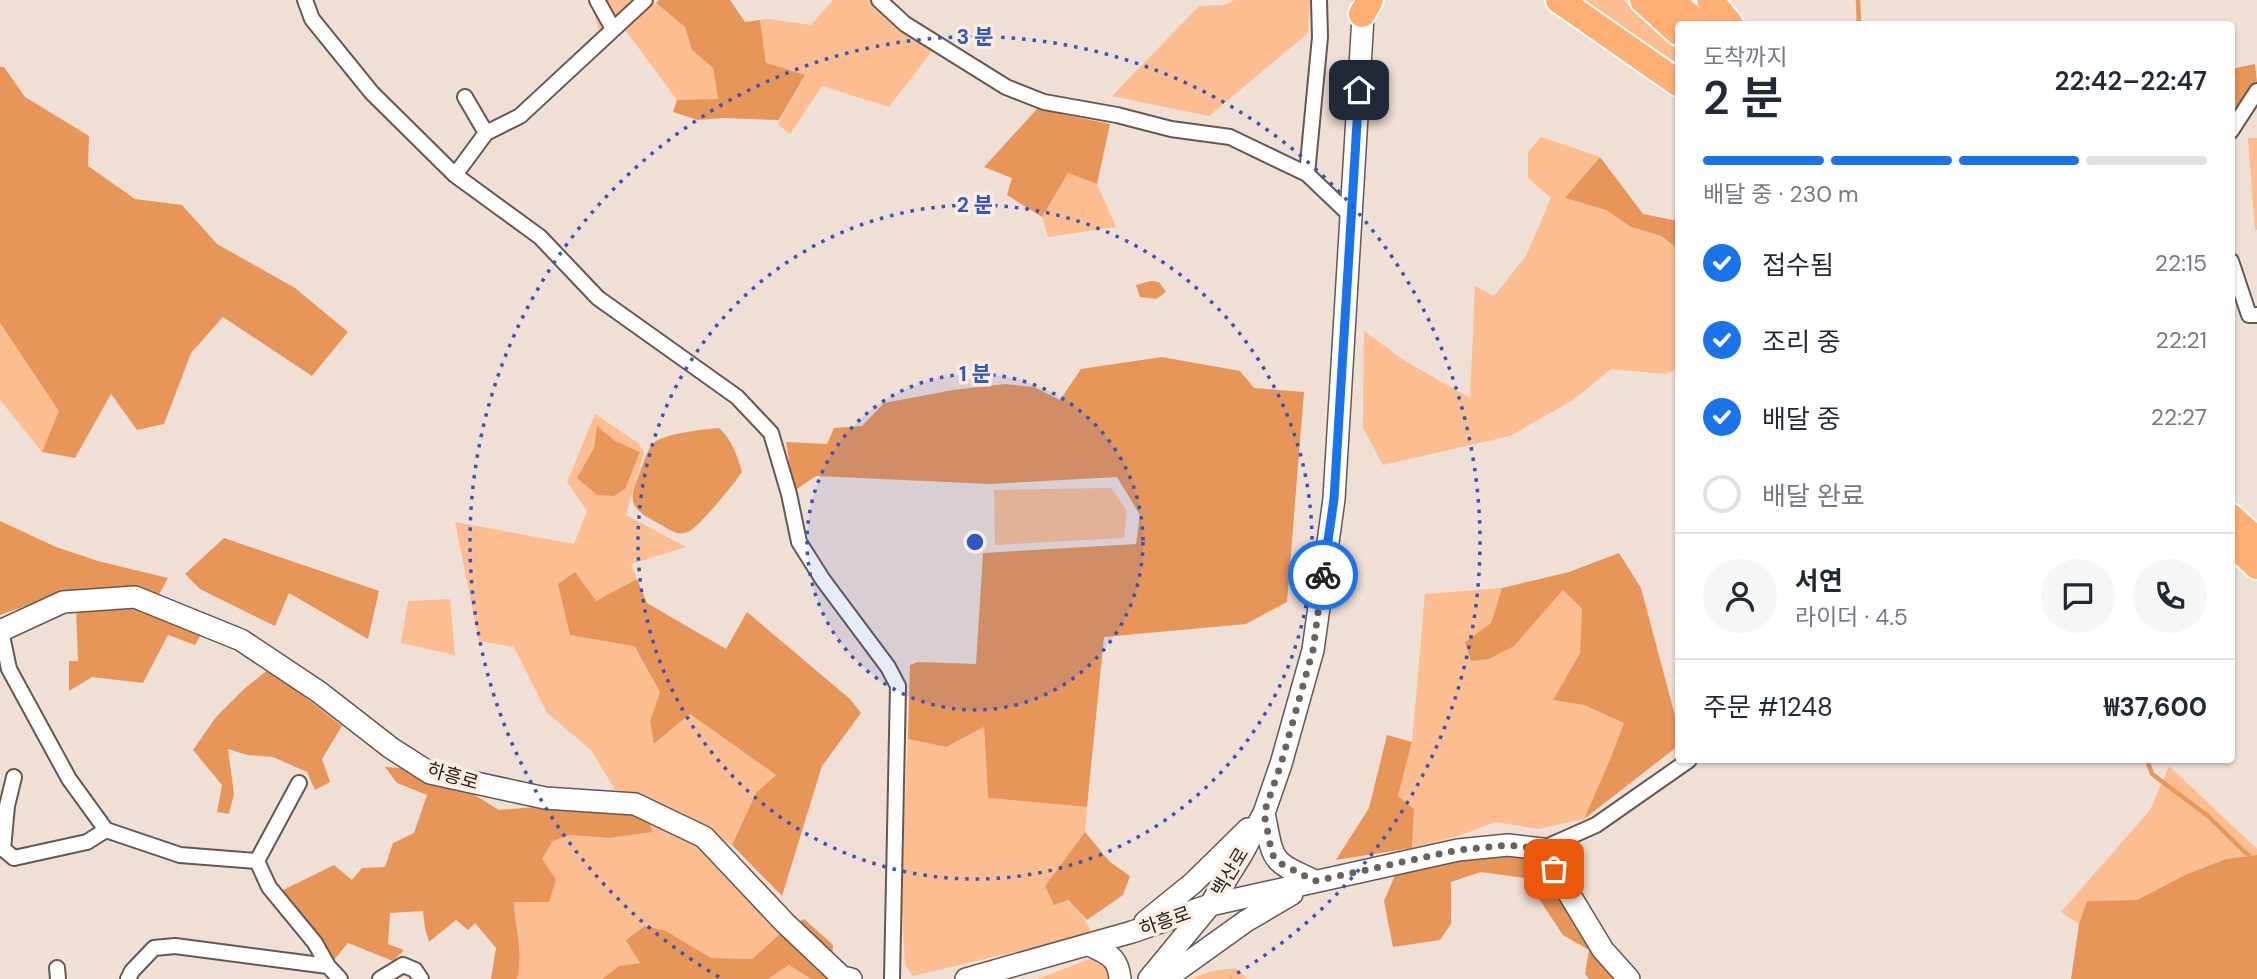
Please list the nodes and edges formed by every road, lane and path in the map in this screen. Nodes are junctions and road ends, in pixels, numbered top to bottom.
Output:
1 (305, 0) edge
2 (597, 0) edge
3 (645, 0) edge
4 (879, 0) edge
5 (1319, 0) edge
6 (1559, 0) edge
7 (1643, 0) edge
8 (1671, 0) edge
9 (1710, 0) edge
10 (1364, 4) edge
11 (1695, 21) edge
12 (1728, 21) edge
13 (613, 29) junction
14 (1675, 30) edge
15 (1675, 81) edge
16 (2257, 91) edge
17 (465, 97) dead end
18 (2235, 125) edge
19 (486, 133) junction
20 (1307, 174) junction
21 (455, 176) junction
22 (1350, 215) junction
23 (2235, 273) edge
24 (2257, 315) edge
25 (2235, 521) edge
26 (2257, 541) edge
27 (2235, 546) edge
28 (2257, 566) edge
29 (1, 633) edge
30 (4, 674) edge
31 (1685, 763) edge
32 (14, 777) dead end
33 (299, 783) dead end
34 (1264, 813) junction
35 (106, 830) junction
36 (1542, 849) junction
37 (257, 861) junction
38 (1315, 881) junction
39 (1210, 905) junction
40 (1132, 932) junction
41 (1090, 945) junction
42 (328, 965) junction
43 (128, 979) edge
44 (340, 979) edge
45 (380, 979) edge
46 (421, 979) edge
47 (851, 979) edge
48 (892, 979) edge
49 (966, 979) edge
50 (1120, 979) edge
51 (1149, 979) edge
52 (1164, 979) edge
53 (1629, 979) edge

1 - 21 street
2 - 13 street
3 - 13 street
4 - 20 street
5 - 20 street
6 - 15 highway
7 - 14 highway
8 - 11 highway
9 - 12 highway
10 - 22 street, 백산로
13 - 19 street
16 - 18 street
17 - 19 street
19 - 21 street
20 - 22 street
21 - 48 street
22 - 34 street, 백산로
23 - 24 street
25 - 26 highway
27 - 28 highway
29 - 30 street
29 - 47 street, 하흥로
30 - 35 street
31 - 36 street
32 - 35 street
33 - 37 street
34 - 38 street
34 - 39 street, 백산로
34 - 40 street
35 - 37 street
36 - 38 street, 하흥로
36 - 53 street
37 - 42 street
38 - 39 street, 하흥로
38 - 52 street
39 - 40 street, 하흥로
39 - 51 street, 백산로
40 - 41 street, 하흥로
41 - 49 street, 하흥로
41 - 50 street
42 - 43 street
42 - 44 street
45 - 46 street

